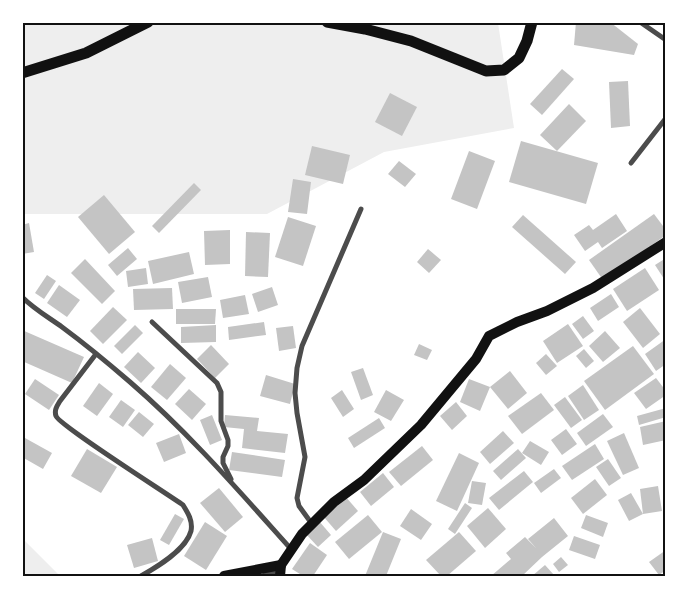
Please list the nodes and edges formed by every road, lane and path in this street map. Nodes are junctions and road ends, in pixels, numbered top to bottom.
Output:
1 (148, 22) edge
2 (326, 22) edge
3 (532, 22) edge
4 (640, 22) edge
5 (666, 40) edge
6 (22, 73) edge
7 (666, 118) edge
8 (631, 163) dead end
9 (360, 209) dead end
10 (666, 242) edge
11 (22, 297) edge
12 (152, 322) dead end
13 (96, 354) junction
14 (236, 488) junction
15 (312, 524) junction
16 (292, 550) junction
17 (281, 565) junction
18 (141, 576) edge
19 (224, 576) edge
20 (266, 576) edge
21 (280, 576) edge

1 - 6 main road
2 - 3 main road
4 - 5 street
7 - 8 street
9 - 15 street
10 - 15 main road
11 - 13 street
12 - 14 street
13 - 14 street
13 - 18 street
14 - 16 street
15 - 16 main road
16 - 17 main road
17 - 19 main road
17 - 20 street
17 - 21 main road

